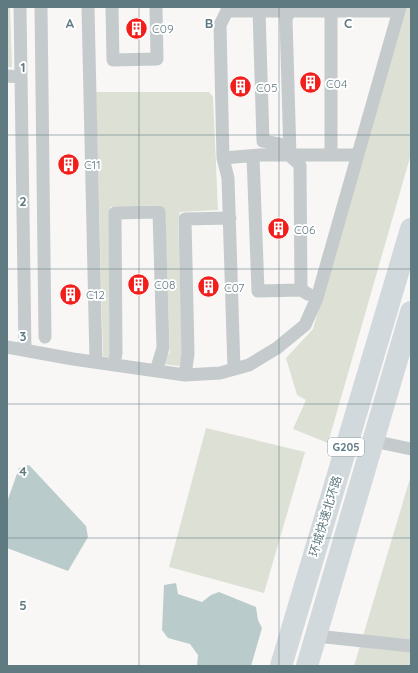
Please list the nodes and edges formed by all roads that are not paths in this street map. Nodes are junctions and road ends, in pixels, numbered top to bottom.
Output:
1 (20, 7) edge
2 (42, 7) edge
3 (88, 7) edge
4 (112, 7) edge
5 (156, 7) edge
6 (226, 9) edge
7 (253, 9) edge
8 (291, 9) edge
9 (317, 9) edge
10 (361, 9) edge
11 (399, 9) edge
12 (331, 11) junction
13 (7, 76) edge
14 (21, 77) junction
15 (43, 121) junction
16 (22, 123) junction
17 (290, 151) junction
18 (331, 155) junction
19 (357, 155) junction
20 (253, 156) junction
21 (223, 158) junction
22 (230, 218) junction
23 (411, 229) edge
24 (24, 267) junction
25 (44, 267) junction
26 (301, 290) junction
27 (317, 298) junction
28 (411, 312) edge
29 (45, 337) dead end
30 (7, 347) edge
31 (25, 350) junction
32 (96, 362) junction
33 (114, 365) junction
34 (234, 369) junction
35 (156, 371) junction
36 (185, 375) junction
37 (373, 442) junction
38 (411, 449) edge
39 (316, 636) junction
40 (411, 646) edge
41 (281, 666) edge
42 (307, 666) edge

1 - 14 street
2 - 15 street
3 - 32 street
4 - 5 street
6 - 7 street
6 - 21 street
7 - 8 street
7 - 17 street
8 - 9 street
8 - 17 street
9 - 12 street
10 - 11 street
10 - 12 street
11 - 19 street
12 - 18 street
13 - 14 street
14 - 16 street
15 - 16 street
15 - 25 street
16 - 24 street
17 - 18 street
17 - 20 street
17 - 26 street
18 - 19 street
19 - 27 street
20 - 21 street
20 - 26 street
21 - 22 street
22 - 34 street
22 - 36 street
23 - 41 highway, 环城快速北环路 / G205
24 - 25 street
24 - 31 street
25 - 29 street
26 - 27 street
27 - 34 street
28 - 37 highway, 环城快速北环路 / G205
30 - 31 street
31 - 32 street
32 - 33 street
33 - 35 street
33 - 35 street
34 - 36 street
35 - 36 street
37 - 38 street
37 - 39 highway, 环城快速北环路 / G205
39 - 40 street
39 - 42 highway, 环城快速北环路 / G205

